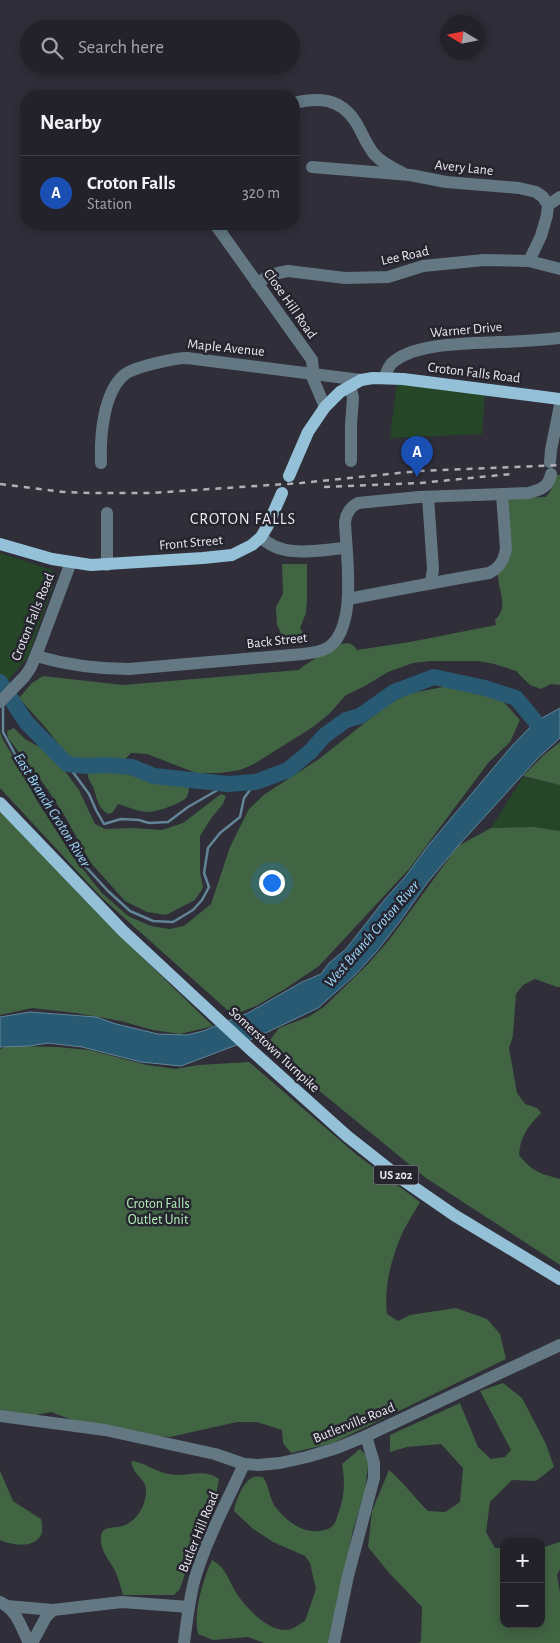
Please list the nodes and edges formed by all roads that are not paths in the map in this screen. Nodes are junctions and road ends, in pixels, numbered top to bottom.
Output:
1 (300, 102) edge
2 (312, 167) dead end
3 (410, 176) junction
4 (560, 196) edge
5 (548, 205) junction
6 (219, 230) edge
7 (529, 261) junction
8 (560, 269) edge
9 (257, 284) junction
10 (560, 338) edge
11 (311, 374) junction
12 (385, 378) junction
13 (356, 382) junction
14 (560, 399) edge
15 (560, 404) edge
16 (324, 406) junction
17 (351, 461) dead end
18 (101, 463) dead end
19 (289, 476) dead end
20 (282, 493) dead end
21 (502, 494) junction
22 (428, 498) junction
23 (107, 513) dead end
24 (261, 537) junction
25 (0, 544) edge
26 (346, 548) junction
27 (71, 562) junction
28 (107, 565) junction
29 (431, 582) junction
30 (348, 599) junction
31 (36, 656) junction
32 (0, 702) edge
33 (0, 803) edge
34 (560, 1279) edge
35 (560, 1345) edge
36 (0, 1416) edge
37 (366, 1436) junction
38 (244, 1464) junction
39 (4, 1604) edge
40 (189, 1608) junction
41 (53, 1610) junction
42 (31, 1643) edge
43 (184, 1643) edge
44 (334, 1643) edge

1 - 3 street
2 - 3 street, Avery Lane
3 - 5 street, Avery Lane
4 - 5 street
5 - 7 street
6 - 9 street, Close Hill Road
7 - 8 street, Lee Road
7 - 9 street, Lee Road
9 - 11 street, Close Hill Road
10 - 12 street, Warner Drive
11 - 13 street, Maple Avenue
11 - 16 street, Close Hill Road
11 - 18 street, Maple Avenue
12 - 13 main road
12 - 14 main road, Croton Falls Road
13 - 16 main road
13 - 17 street
15 - 21 street
16 - 19 main road
20 - 24 main road
21 - 22 street
21 - 29 street
22 - 26 street
22 - 29 street
23 - 28 street
24 - 26 street
24 - 28 main road, Front Street
25 - 27 main road, Front Street
26 - 30 street, Back Street
27 - 28 main road, Front Street
27 - 31 street, Croton Falls Road
29 - 30 street
30 - 31 street, Back Street
31 - 32 street, Croton Falls Road
33 - 34 main road, Somerstown Turnpike / US 202
35 - 37 street, Butlerville Road
36 - 38 street, Butlerville Road
37 - 38 street, Butlerville Road
37 - 44 street
38 - 40 street, Butler Hill Road
39 - 41 street
39 - 42 street
40 - 41 street
40 - 43 street, Butler Hill Road
41 - 42 street

